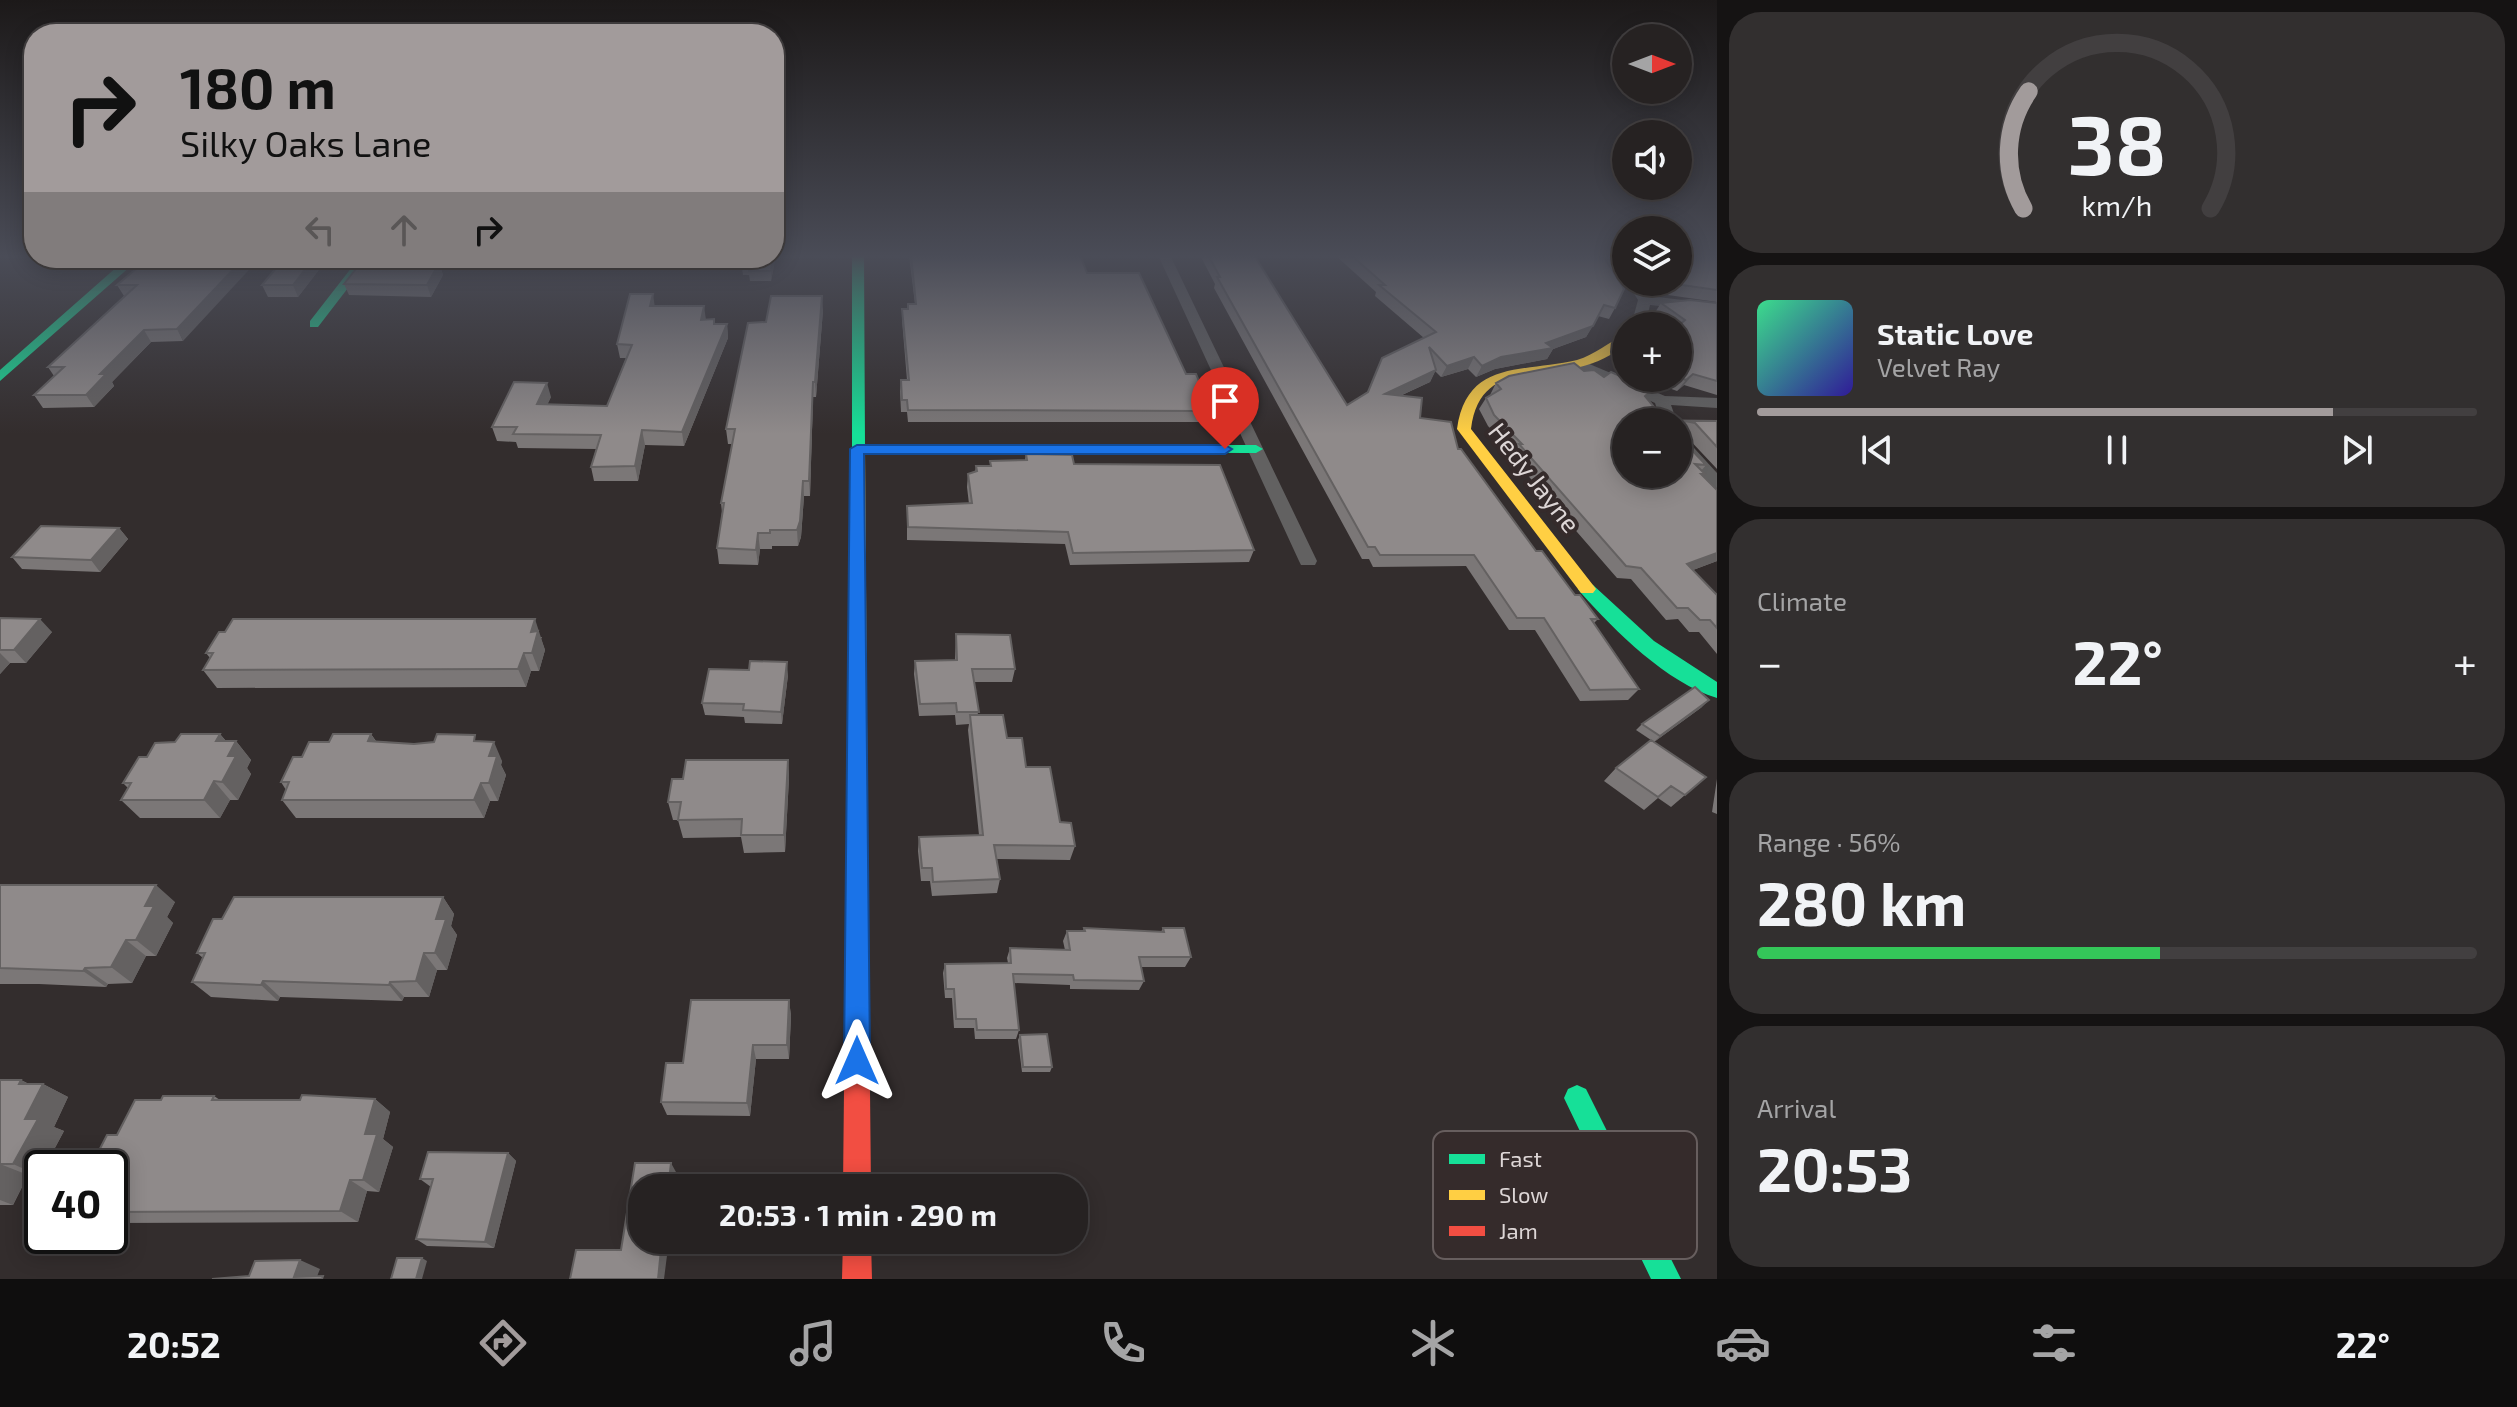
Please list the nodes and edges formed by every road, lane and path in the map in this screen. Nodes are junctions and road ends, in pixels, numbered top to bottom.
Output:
1 (70, 315) edge
2 (321, 315) edge
3 (858, 315) edge
4 (1192, 315) edge
5 (314, 324) dead end
6 (1612, 347) edge
7 (1580, 364) junction
8 (0, 377) edge
9 (1662, 400) junction
10 (1717, 403) edge
11 (1665, 408) edge
12 (857, 449) junction
13 (1256, 449) junction
14 (1692, 458) edge
15 (1717, 483) edge
16 (1308, 561) dead end
17 (1717, 691) edge
18 (1577, 1098) dead end
19 (1593, 1131) edge
20 (857, 1174) edge
21 (857, 1254) edge
22 (1656, 1259) edge
23 (857, 1279) edge
24 (1666, 1279) edge

1 - 8 street
2 - 5 street
3 - 12 street
4 - 13 street
6 - 7 street, Hedy Jayne
7 - 9 street
7 - 17 street, Hedy Jayne
9 - 10 street
9 - 11 street
12 - 13 street
12 - 20 street
13 - 16 street
14 - 15 street
18 - 19 street
21 - 23 street
22 - 24 street

